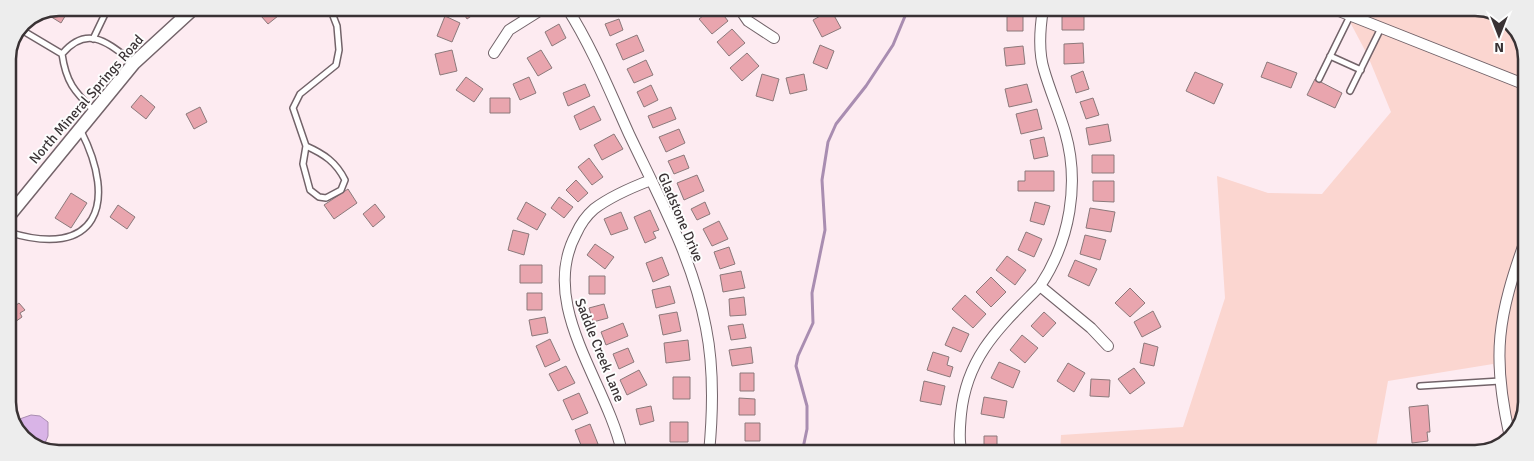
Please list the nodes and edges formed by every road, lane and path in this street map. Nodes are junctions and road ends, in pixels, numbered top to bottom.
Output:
1 (104, 16) edge
2 (185, 16) edge
3 (334, 16) edge
4 (531, 16) edge
5 (571, 16) edge
6 (744, 16) edge
7 (1042, 16) edge
8 (1350, 16) joint
9 (1382, 28) junction
10 (26, 32) edge
11 (93, 38) junction
12 (774, 38) dead end
13 (494, 53) dead end
14 (62, 54) junction
15 (1330, 56) junction
16 (134, 63) junction
17 (1361, 70) junction
18 (1319, 79) dead end
19 (1518, 82) edge
20 (1350, 91) dead end
21 (94, 111) junction
22 (79, 128) junction
23 (306, 146) junction
24 (651, 180) junction
25 (16, 206) edge
26 (16, 234) edge
27 (1518, 262) edge
28 (1040, 286) junction
29 (1108, 346) dead end
30 (1500, 381) junction
31 (1420, 386) dead end
32 (1508, 429) edge
33 (620, 445) edge
34 (710, 445) edge
35 (961, 445) edge

1 - 11 lane
2 - 16 street, North Mineral Springs Road
3 - 23 lane
4 - 13 street
5 - 24 street, Gladstone Drive
6 - 12 street
7 - 28 street
8 - 9 street
8 - 15 lane
9 - 17 lane
9 - 19 street
10 - 14 lane
11 - 14 lane
11 - 16 lane
14 - 21 lane
15 - 17 lane
15 - 18 lane
16 - 21 street, North Mineral Springs Road
17 - 20 lane
21 - 22 street, North Mineral Springs Road
22 - 25 street, North Mineral Springs Road
22 - 26 lane
23 - 23 lane
24 - 33 street, Saddle Creek Lane
24 - 34 street, Gladstone Drive
27 - 30 street
28 - 29 street
28 - 35 street
30 - 31 lane
30 - 32 street

